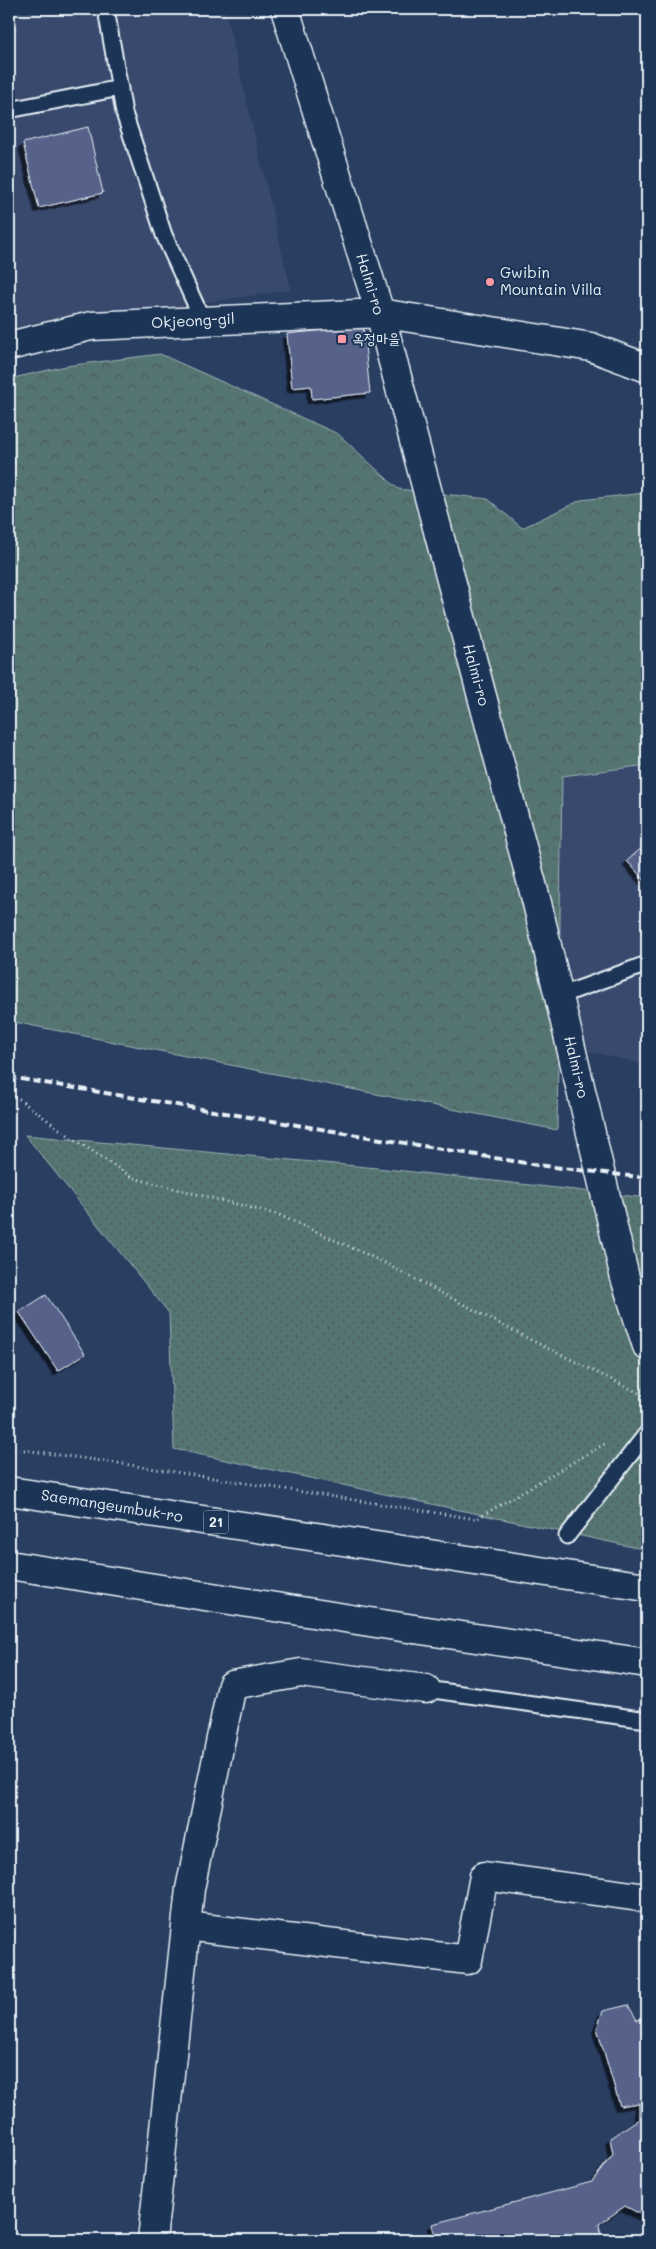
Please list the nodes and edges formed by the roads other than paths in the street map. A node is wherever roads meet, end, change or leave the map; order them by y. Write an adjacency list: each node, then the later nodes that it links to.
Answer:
1 (106, 9): 3 (lane)
2 (285, 9): 5 (main road, Halmi-ro)
3 (120, 88): 4 (lane); 6 (lane)
4 (9, 110)
5 (380, 313): 6 (main road, Okjeong-gil); 8 (main road, Okjeong-gil); 10 (main road, Halmi-ro)
6 (203, 321): 7 (main road, Okjeong-gil)
7 (9, 346)
8 (647, 368)
9 (647, 964): 10 (lane)
10 (559, 996): 11 (main road, Halmi-ro)
11 (647, 1346)
12 (647, 1433): 14 (lane)
13 (9, 1491): 16 (main road, Saemangeumbuk-ro / 21, bridge)
14 (567, 1536)
15 (9, 1565): 17 (main road, bridge)
16 (647, 1587)
17 (647, 1663)
18 (426, 1690): 19 (lane); 21 (main road)
19 (647, 1720)
20 (647, 1898): 21 (main road)
21 (186, 1926): 22 (main road)
22 (152, 2240)

